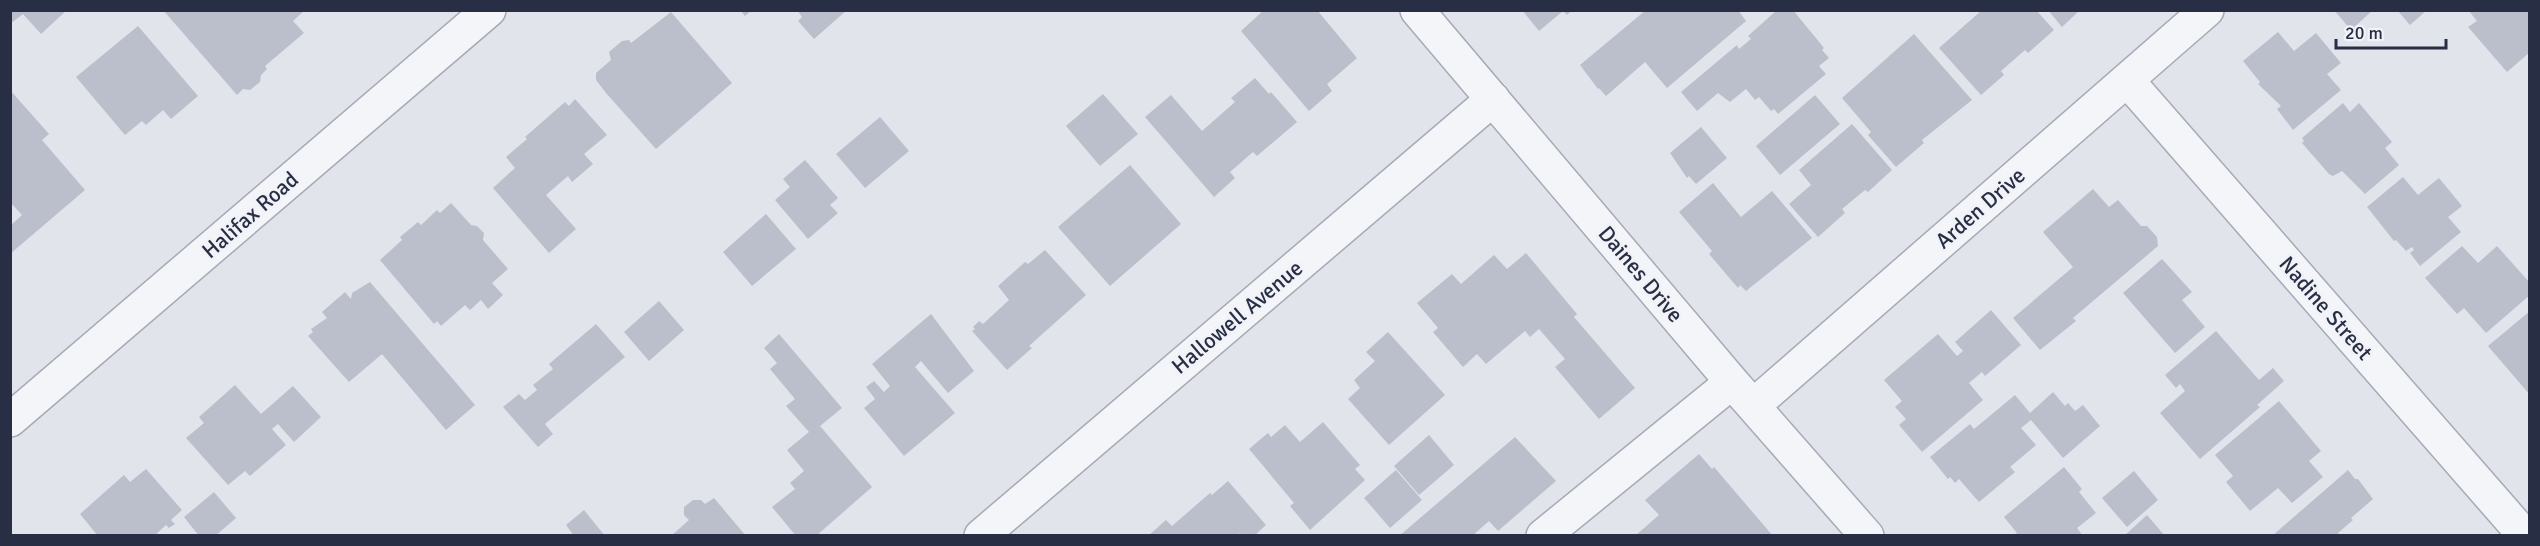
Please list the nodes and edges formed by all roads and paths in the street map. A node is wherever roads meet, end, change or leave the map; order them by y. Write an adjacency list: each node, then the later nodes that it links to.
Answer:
1 (489, 10): 7 (street, Halifax Road)
2 (1417, 10): 5 (street, Daines Drive)
3 (2207, 10): 4 (street, Arden Drive)
4 (2127, 80): 6 (street, Arden Drive); 11 (street, Nadine Street)
5 (1493, 99): 6 (street, Daines Drive); 8 (street, Hallowell Avenue)
6 (1743, 393): 9 (street, Arden Drive); 10 (street, Daines Drive)
7 (10, 420)
8 (981, 536)
9 (1543, 536)
10 (1867, 536)
11 (2525, 536)

